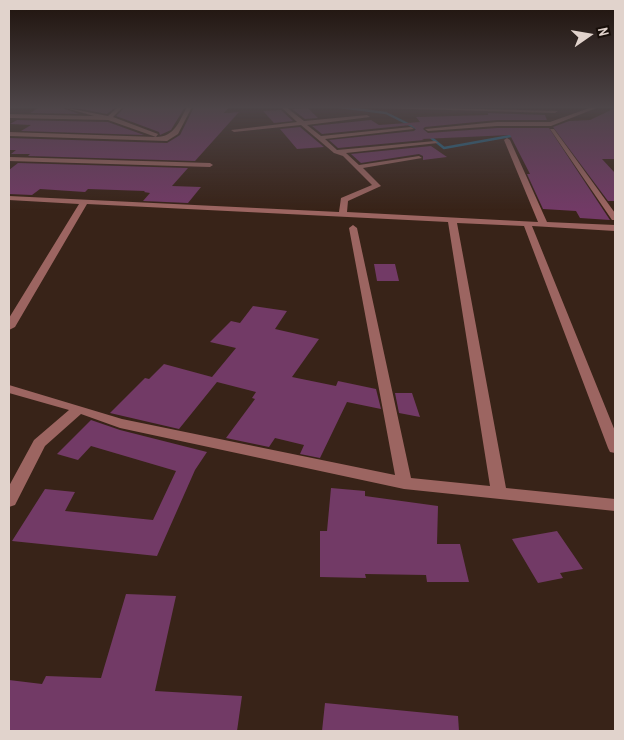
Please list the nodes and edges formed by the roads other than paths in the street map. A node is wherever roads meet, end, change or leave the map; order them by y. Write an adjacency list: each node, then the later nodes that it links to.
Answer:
1 (325, 142): 5 (street)
2 (508, 142): 16 (street)
3 (560, 142): 13 (street)
4 (435, 143): 5 (street)
5 (336, 152): 9 (street)
6 (418, 158): 9 (street)
7 (9, 159): 8 (street)
8 (210, 165)
9 (357, 167): 12 (street)
10 (9, 198): 11 (street)
11 (84, 202): 12 (street); 20 (street)
12 (343, 215): 14 (street)
13 (615, 218)
14 (452, 220): 15 (street); 25 (street)
15 (527, 224): 16 (street); 23 (street)
16 (544, 225): 18 (street)
17 (353, 228): 24 (street)
18 (612, 228): 19 (street)
19 (615, 240)
20 (9, 327)
21 (9, 389): 22 (street)
22 (79, 409): 24 (street); 26 (street)
23 (615, 448)
24 (404, 483): 25 (street)
25 (499, 494): 27 (street)
26 (9, 501)
27 (615, 505)

